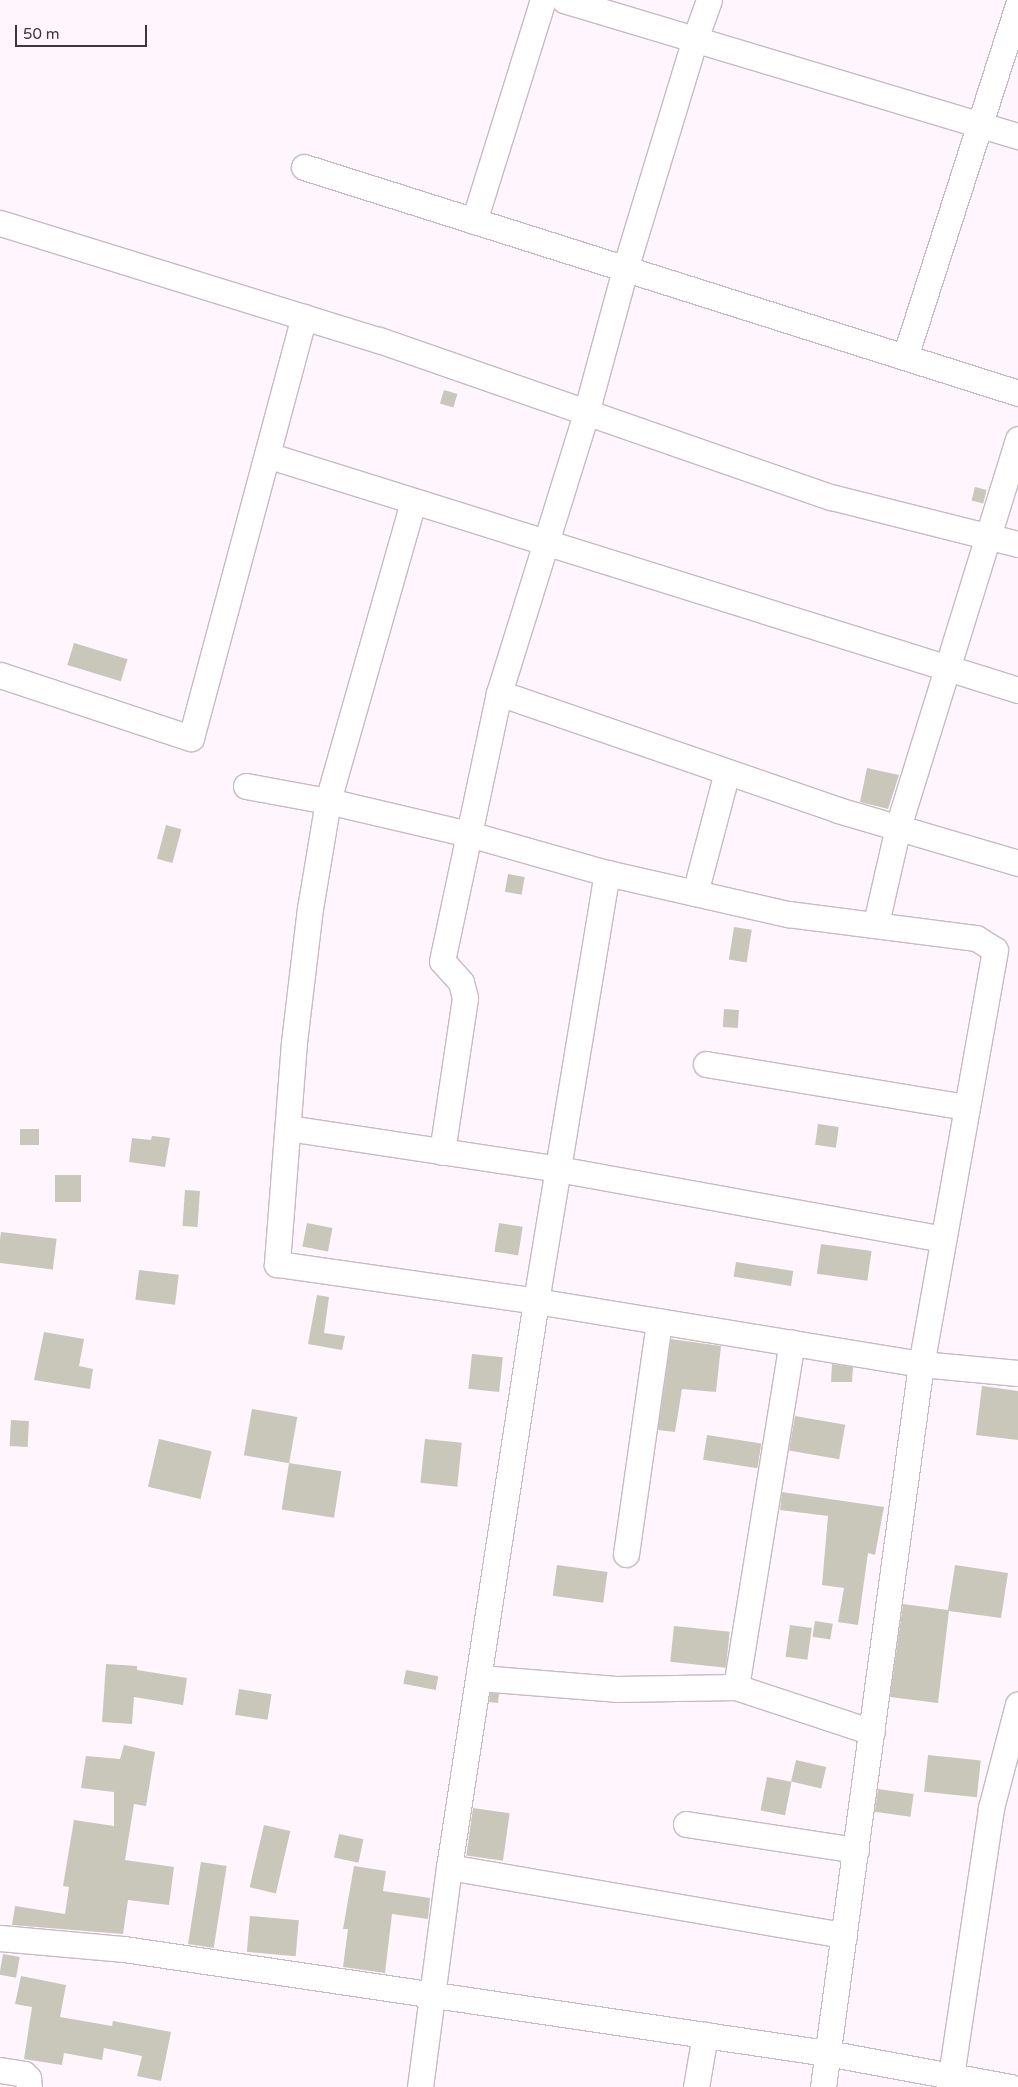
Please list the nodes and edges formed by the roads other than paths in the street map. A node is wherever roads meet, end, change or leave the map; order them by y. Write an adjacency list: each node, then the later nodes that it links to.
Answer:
1 (543, 0): 9 (street)
2 (564, 0): 5 (street)
3 (709, 0): 5 (street)
4 (1018, 5): 6 (street)
5 (695, 39): 6 (street); 11 (street)
6 (979, 124): 7 (street); 13 (street)
7 (1018, 136)
8 (304, 167): 9 (street)
9 (474, 221): 11 (street)
10 (0, 223): 12 (street)
11 (625, 269): 13 (street); 15 (street)
12 (304, 317): 15 (street); 17 (street)
13 (905, 357): 14 (street)
14 (1018, 393)
15 (586, 413): 19 (street); 20 (street)
16 (1018, 439): 19 (street)
17 (267, 455): 18 (street); 23 (street)
18 (413, 502): 20 (street); 28 (street)
19 (989, 536): 21 (street); 22 (street)
20 (545, 544): 22 (street); 25 (street)
21 (1018, 544)
22 (948, 670): 24 (street); 29 (street)
23 (0, 675)
24 (1018, 690)
25 (499, 693): 26 (street); 30 (street)
26 (727, 772): 29 (street); 33 (street)
27 (246, 786): 28 (street)
28 (328, 800): 30 (street); 37 (street)
29 (898, 828): 31 (street); 34 (street)
30 (469, 834): 32 (street); 38 (street)
31 (1018, 862)
32 (607, 872): 33 (street); 39 (street)
33 (695, 893): 34 (street)
34 (876, 922): 36 (street)
35 (706, 1064): 36 (street)
36 (965, 1108): 40 (street)
37 (288, 1128): 38 (street); 41 (street)
38 (442, 1152): 39 (street)
39 (558, 1170): 40 (street); 41 (street)
40 (942, 1239): 44 (street)
41 (536, 1301): 42 (street); 47 (street)
42 (659, 1321): 43 (street); 46 (street)
43 (792, 1343): 44 (street); 48 (street)
44 (921, 1364): 45 (street); 50 (street)
45 (1018, 1374)
46 (626, 1554)
47 (480, 1678): 48 (street); 53 (street)
48 (736, 1687): 50 (street)
49 (1018, 1704): 60 (street)
50 (872, 1732): 52 (street)
51 (686, 1824): 52 (street)
52 (856, 1850): 54 (street)
53 (449, 1867): 54 (street); 56 (street)
54 (844, 1935): 58 (street)
55 (0, 1938): 56 (street)
56 (432, 1994): 57 (street); 62 (street)
57 (705, 2035): 58 (street); 63 (street)
58 (827, 2053): 60 (street); 64 (street)
59 (0, 2070): 61 (street)
60 (951, 2076): 65 (street)
61 (29, 2087)
62 (420, 2087)
63 (696, 2087)
64 (822, 2087)
65 (1010, 2087)

